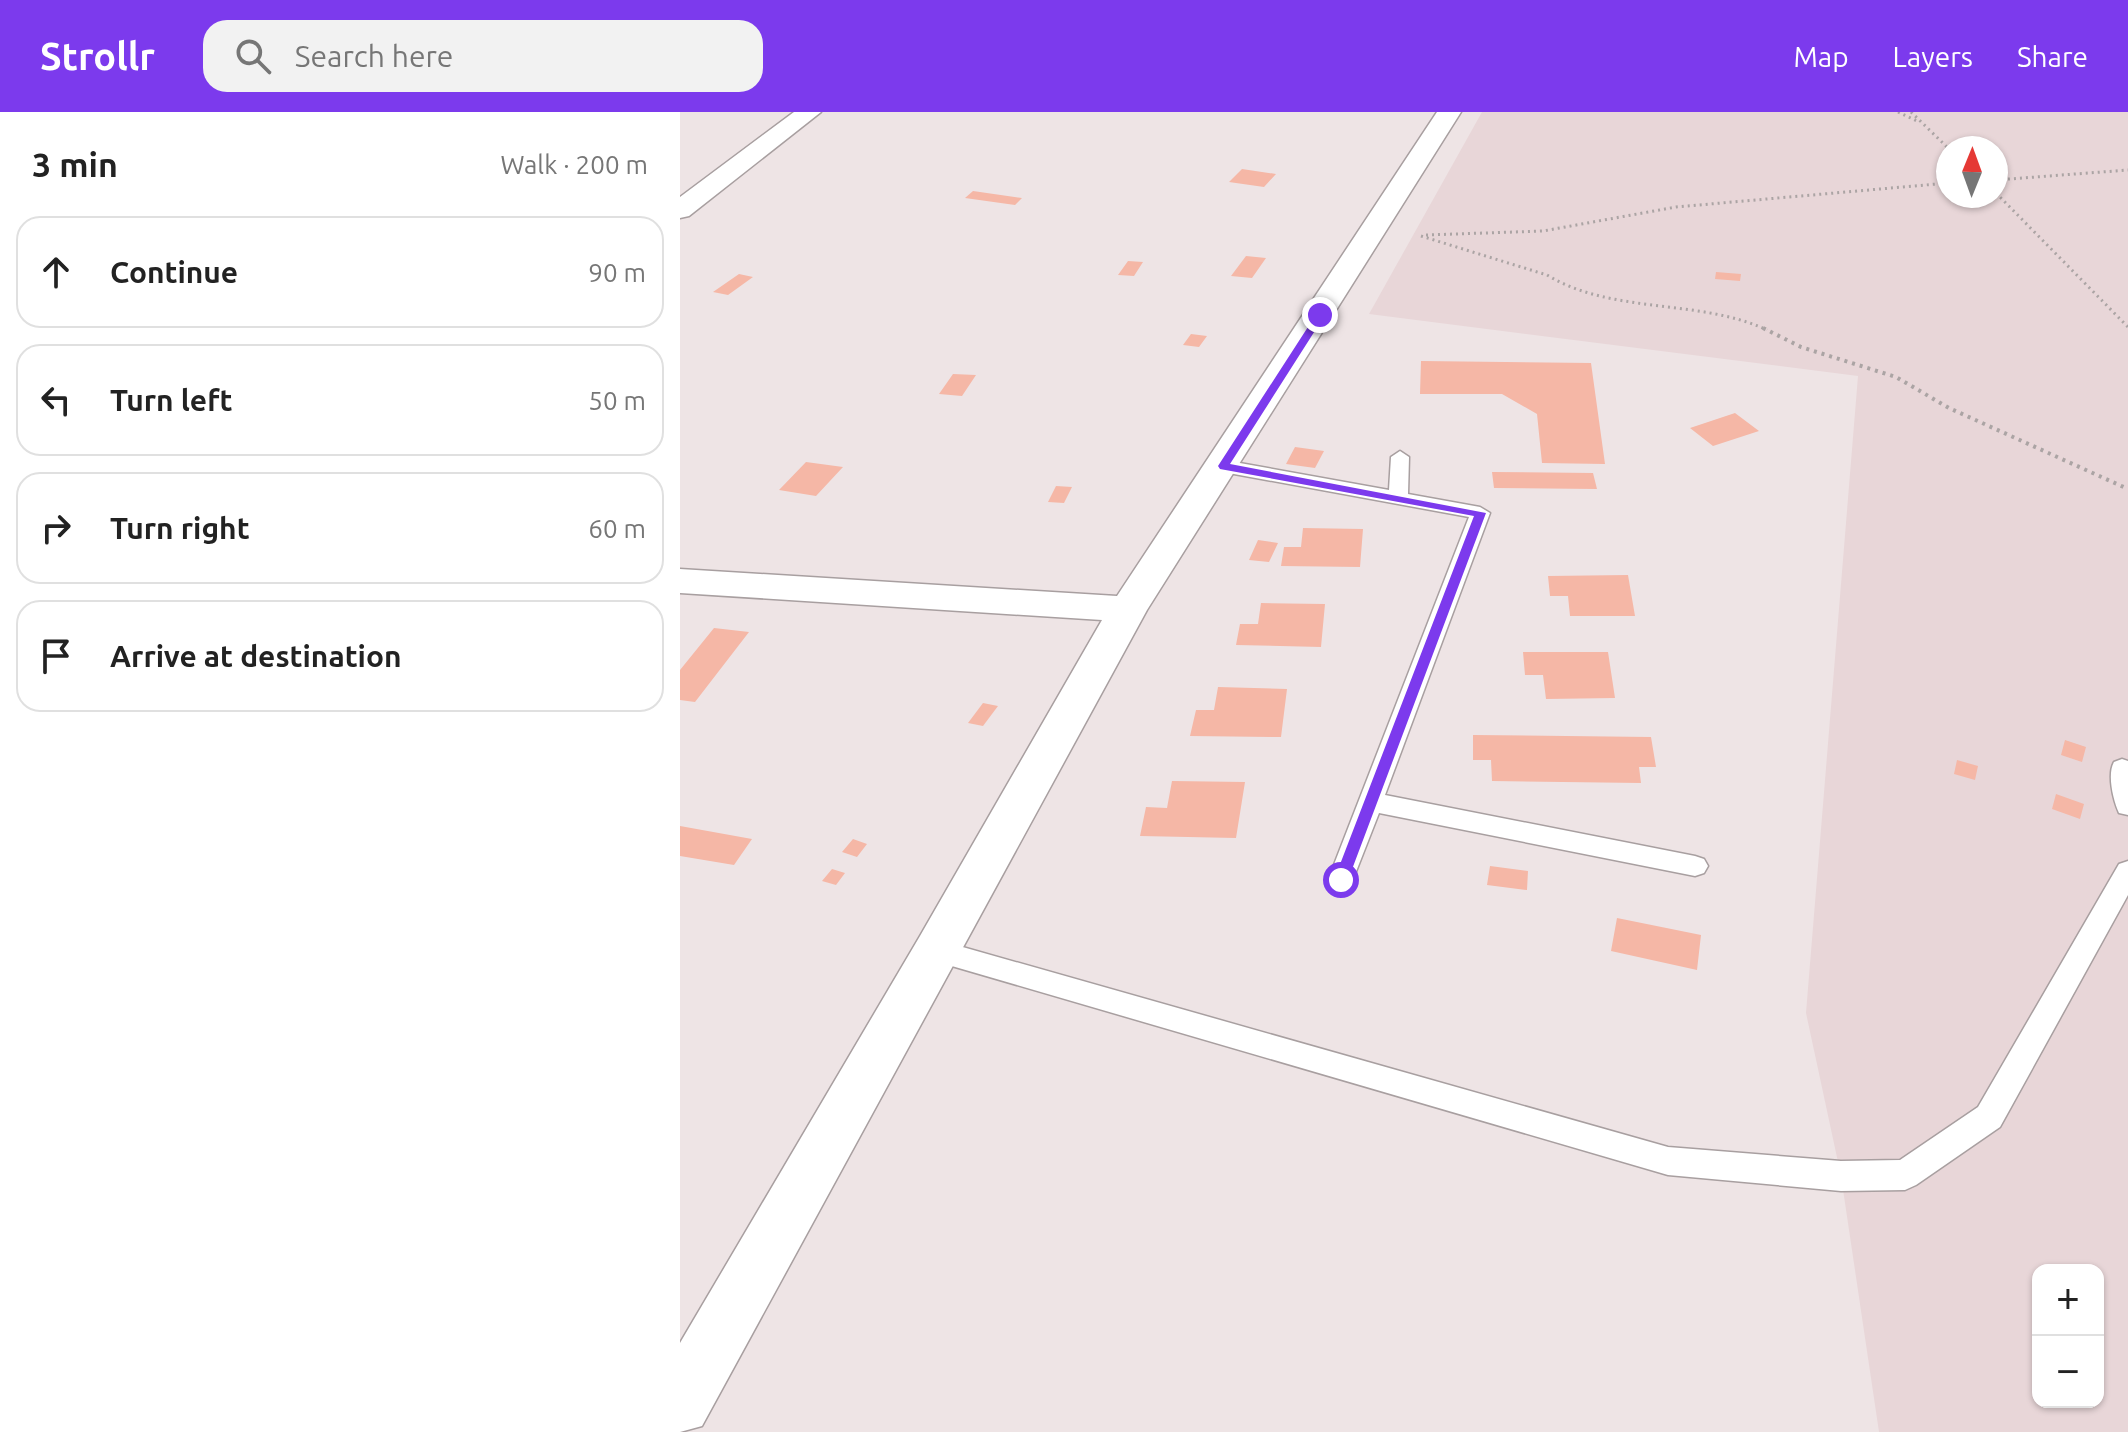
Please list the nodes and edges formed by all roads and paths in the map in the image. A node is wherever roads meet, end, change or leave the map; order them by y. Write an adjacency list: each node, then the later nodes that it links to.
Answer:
1 (809, 112): 11 (street)
2 (1449, 112): 14 (street)
3 (1898, 112): 5 (path)
4 (1911, 112): 5 (path)
5 (1922, 123): 6 (path)
6 (1936, 136)
7 (2128, 170): 8 (path)
8 (2008, 179)
9 (1936, 184): 15 (path)
10 (2008, 205): 12 (path)
11 (680, 210)
12 (2128, 327)
13 (1400, 457): 16 (lane)
14 (1223, 466): 16 (lane); 18 (street)
15 (2128, 489)
16 (1398, 500): 20 (lane)
17 (680, 581): 18 (street)
18 (1128, 609): 25 (street)
19 (2122, 768): 21 (lane)
20 (1371, 802): 22 (lane); 24 (lane)
21 (2128, 806)
22 (1695, 866)
23 (2128, 871): 25 (lane)
24 (1341, 880)
25 (938, 951): 26 (street)
26 (680, 1404)

